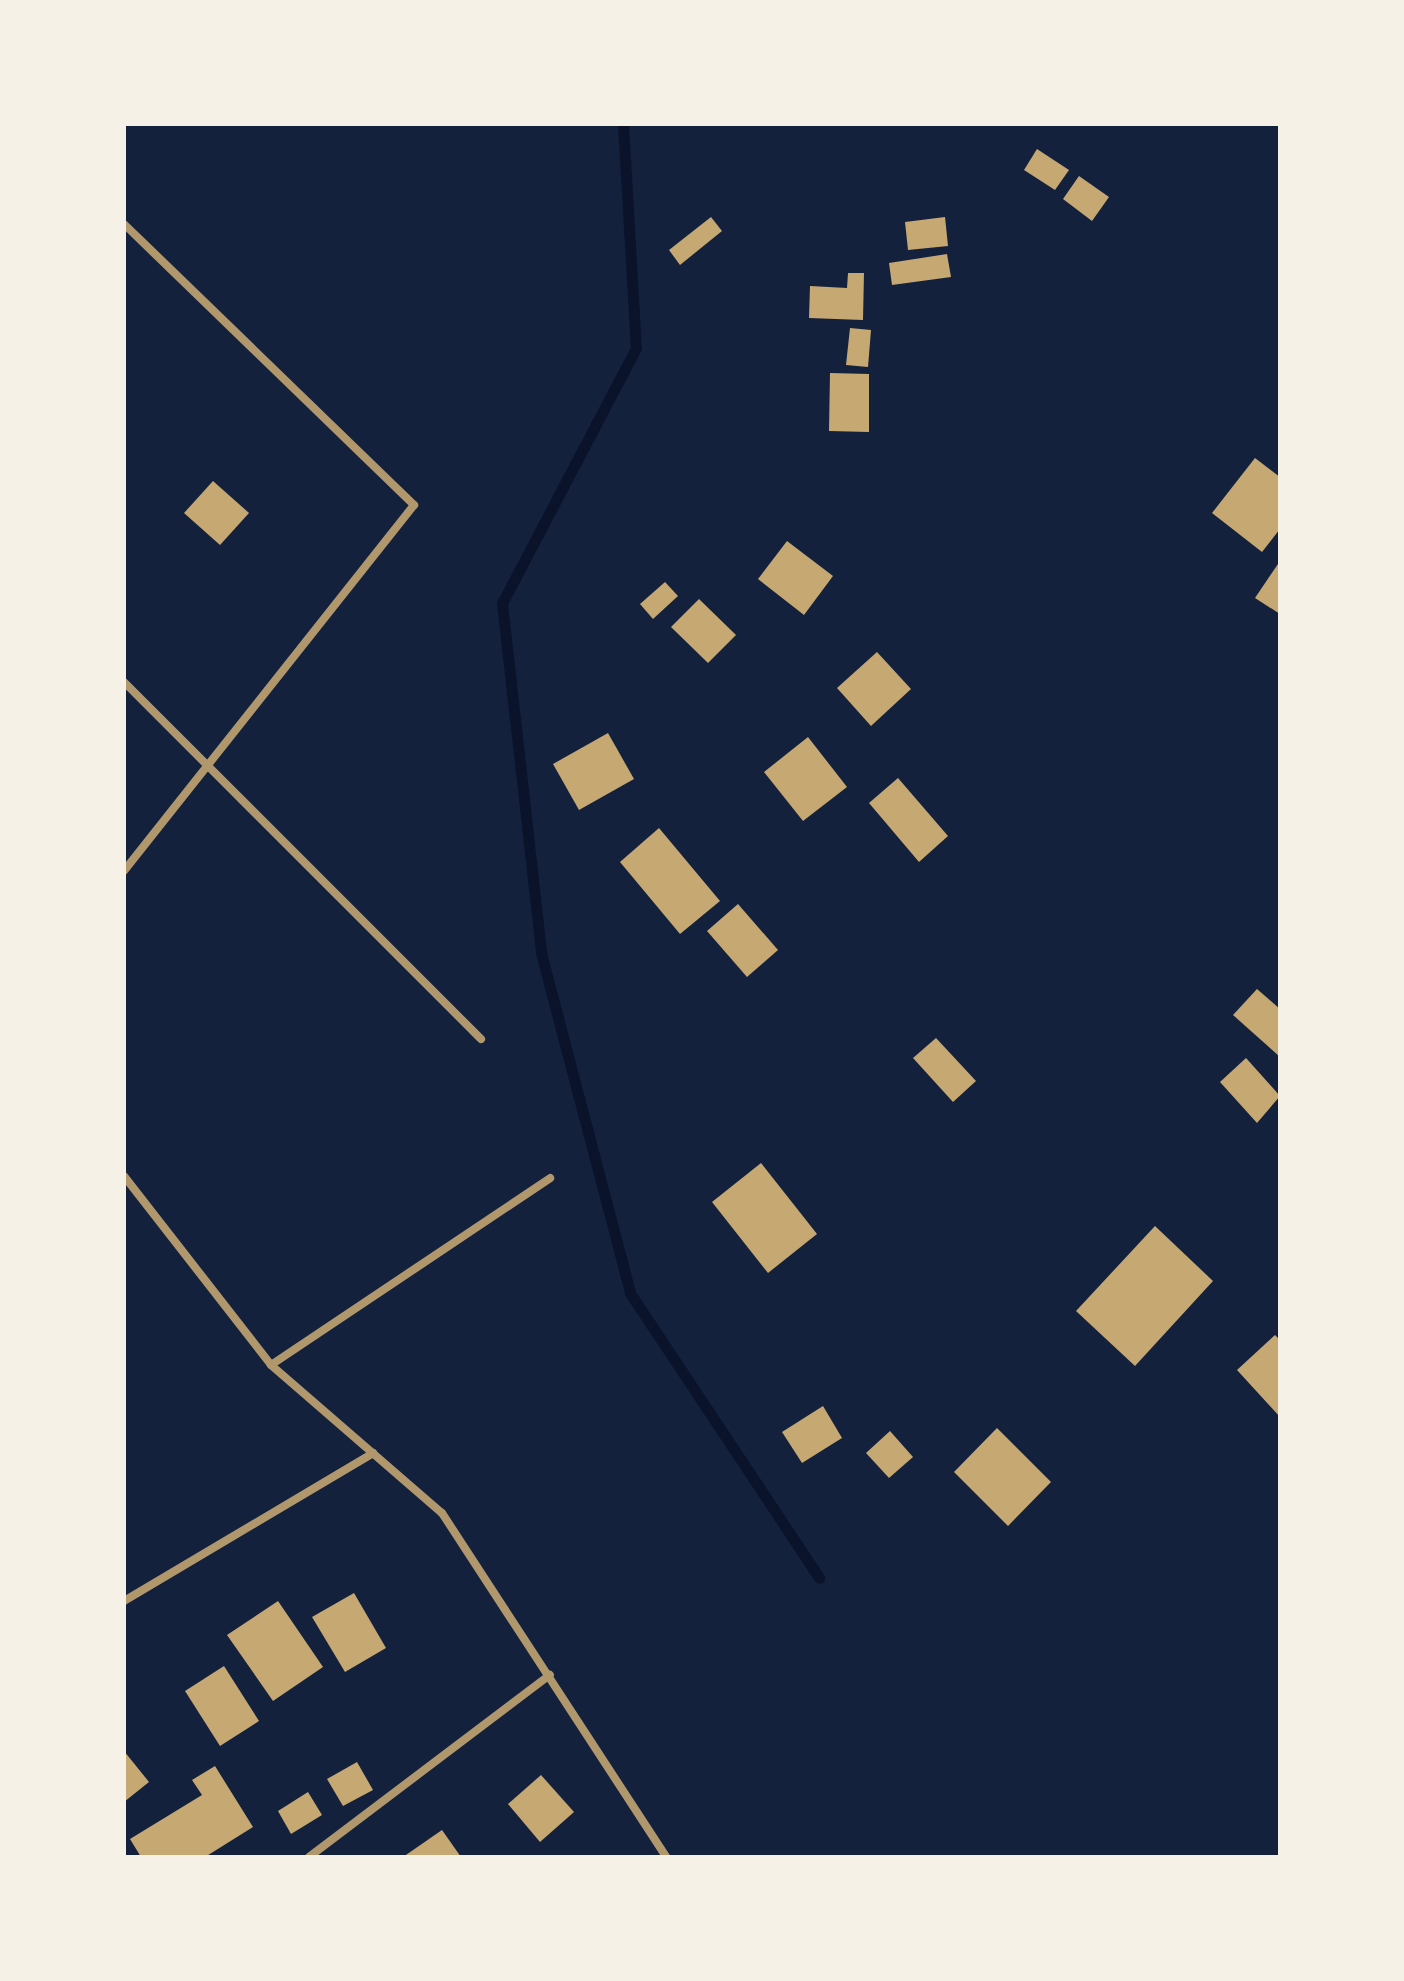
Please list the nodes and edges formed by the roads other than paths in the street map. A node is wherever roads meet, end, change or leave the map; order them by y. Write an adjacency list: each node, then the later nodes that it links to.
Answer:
1 (124, 224): 3 (street)
2 (124, 682): 3 (street)
3 (208, 766): 4 (street); 5 (street)
4 (124, 871)
5 (481, 1039)
6 (124, 1176): 8 (street)
7 (550, 1178): 8 (street)
8 (271, 1365): 9 (street)
9 (373, 1453): 10 (street); 11 (street)
10 (124, 1601)
11 (550, 1675): 12 (street); 13 (street)
12 (659, 1855)
13 (309, 1857)

